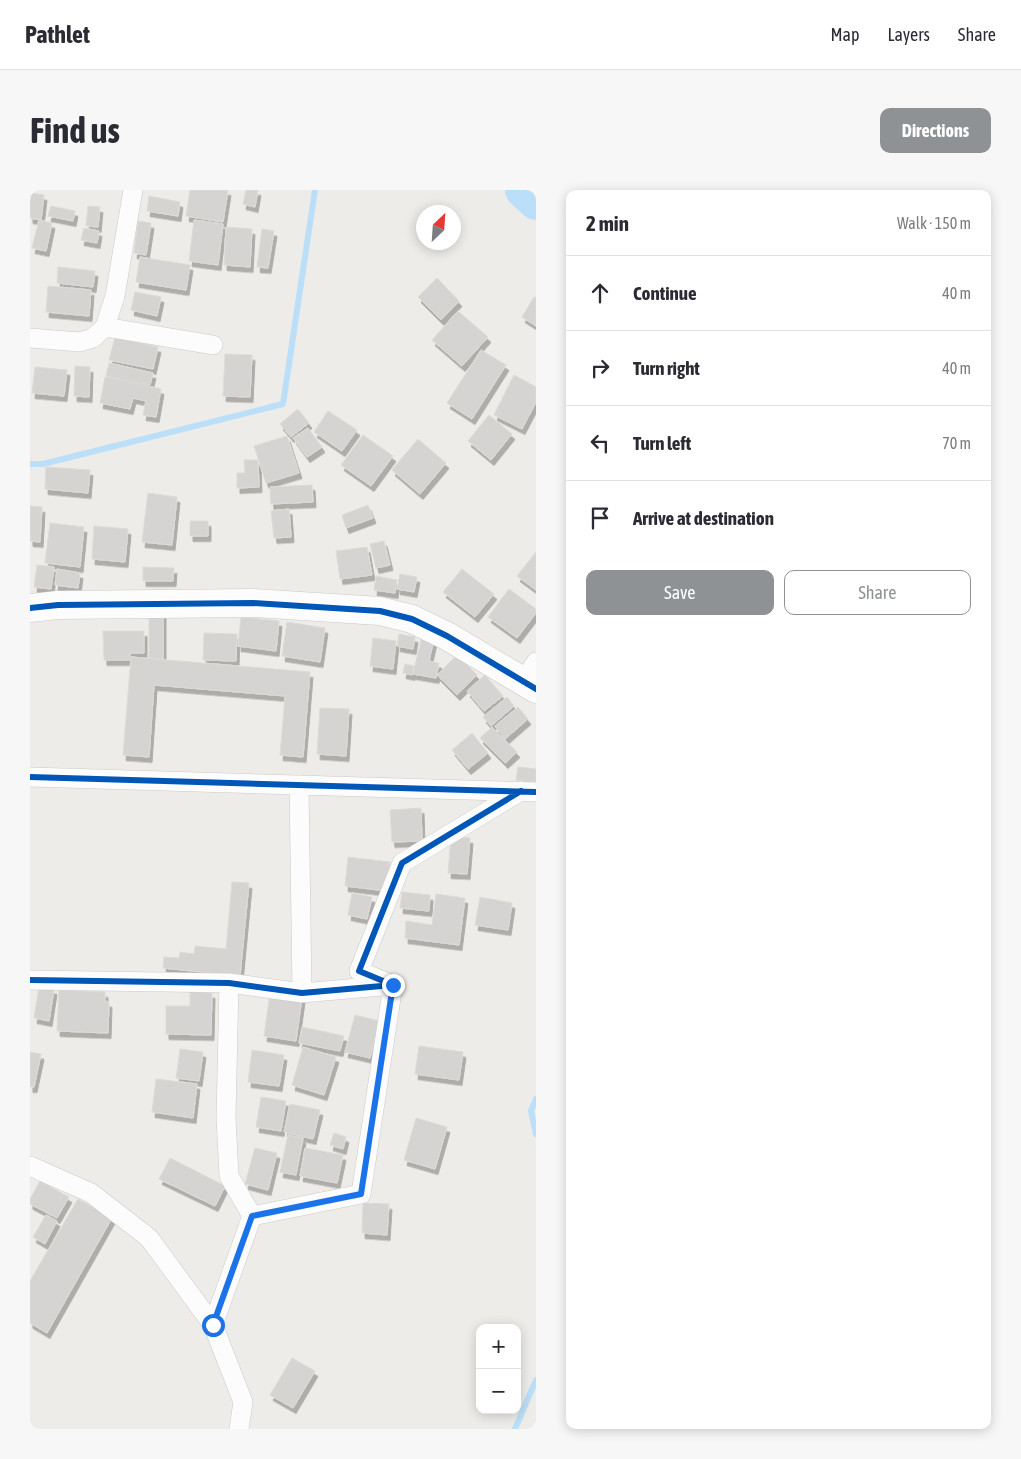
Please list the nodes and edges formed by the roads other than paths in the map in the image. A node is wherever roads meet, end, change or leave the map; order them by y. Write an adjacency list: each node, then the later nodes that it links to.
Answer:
1 (133, 190): 2 (street)
2 (105, 327): 3 (street); 4 (street)
3 (30, 338)
4 (213, 345)
5 (30, 608): 6 (street)
6 (532, 677)
7 (30, 777): 8 (street)
8 (299, 785): 9 (street); 13 (street)
9 (529, 791): 12 (street)
10 (30, 980): 11 (street)
11 (229, 983): 13 (street); 15 (street)
12 (393, 985): 13 (street); 15 (street)
13 (302, 993)
14 (30, 1166): 16 (street)
15 (252, 1216): 16 (street)
16 (213, 1325): 17 (street)
17 (239, 1429)

